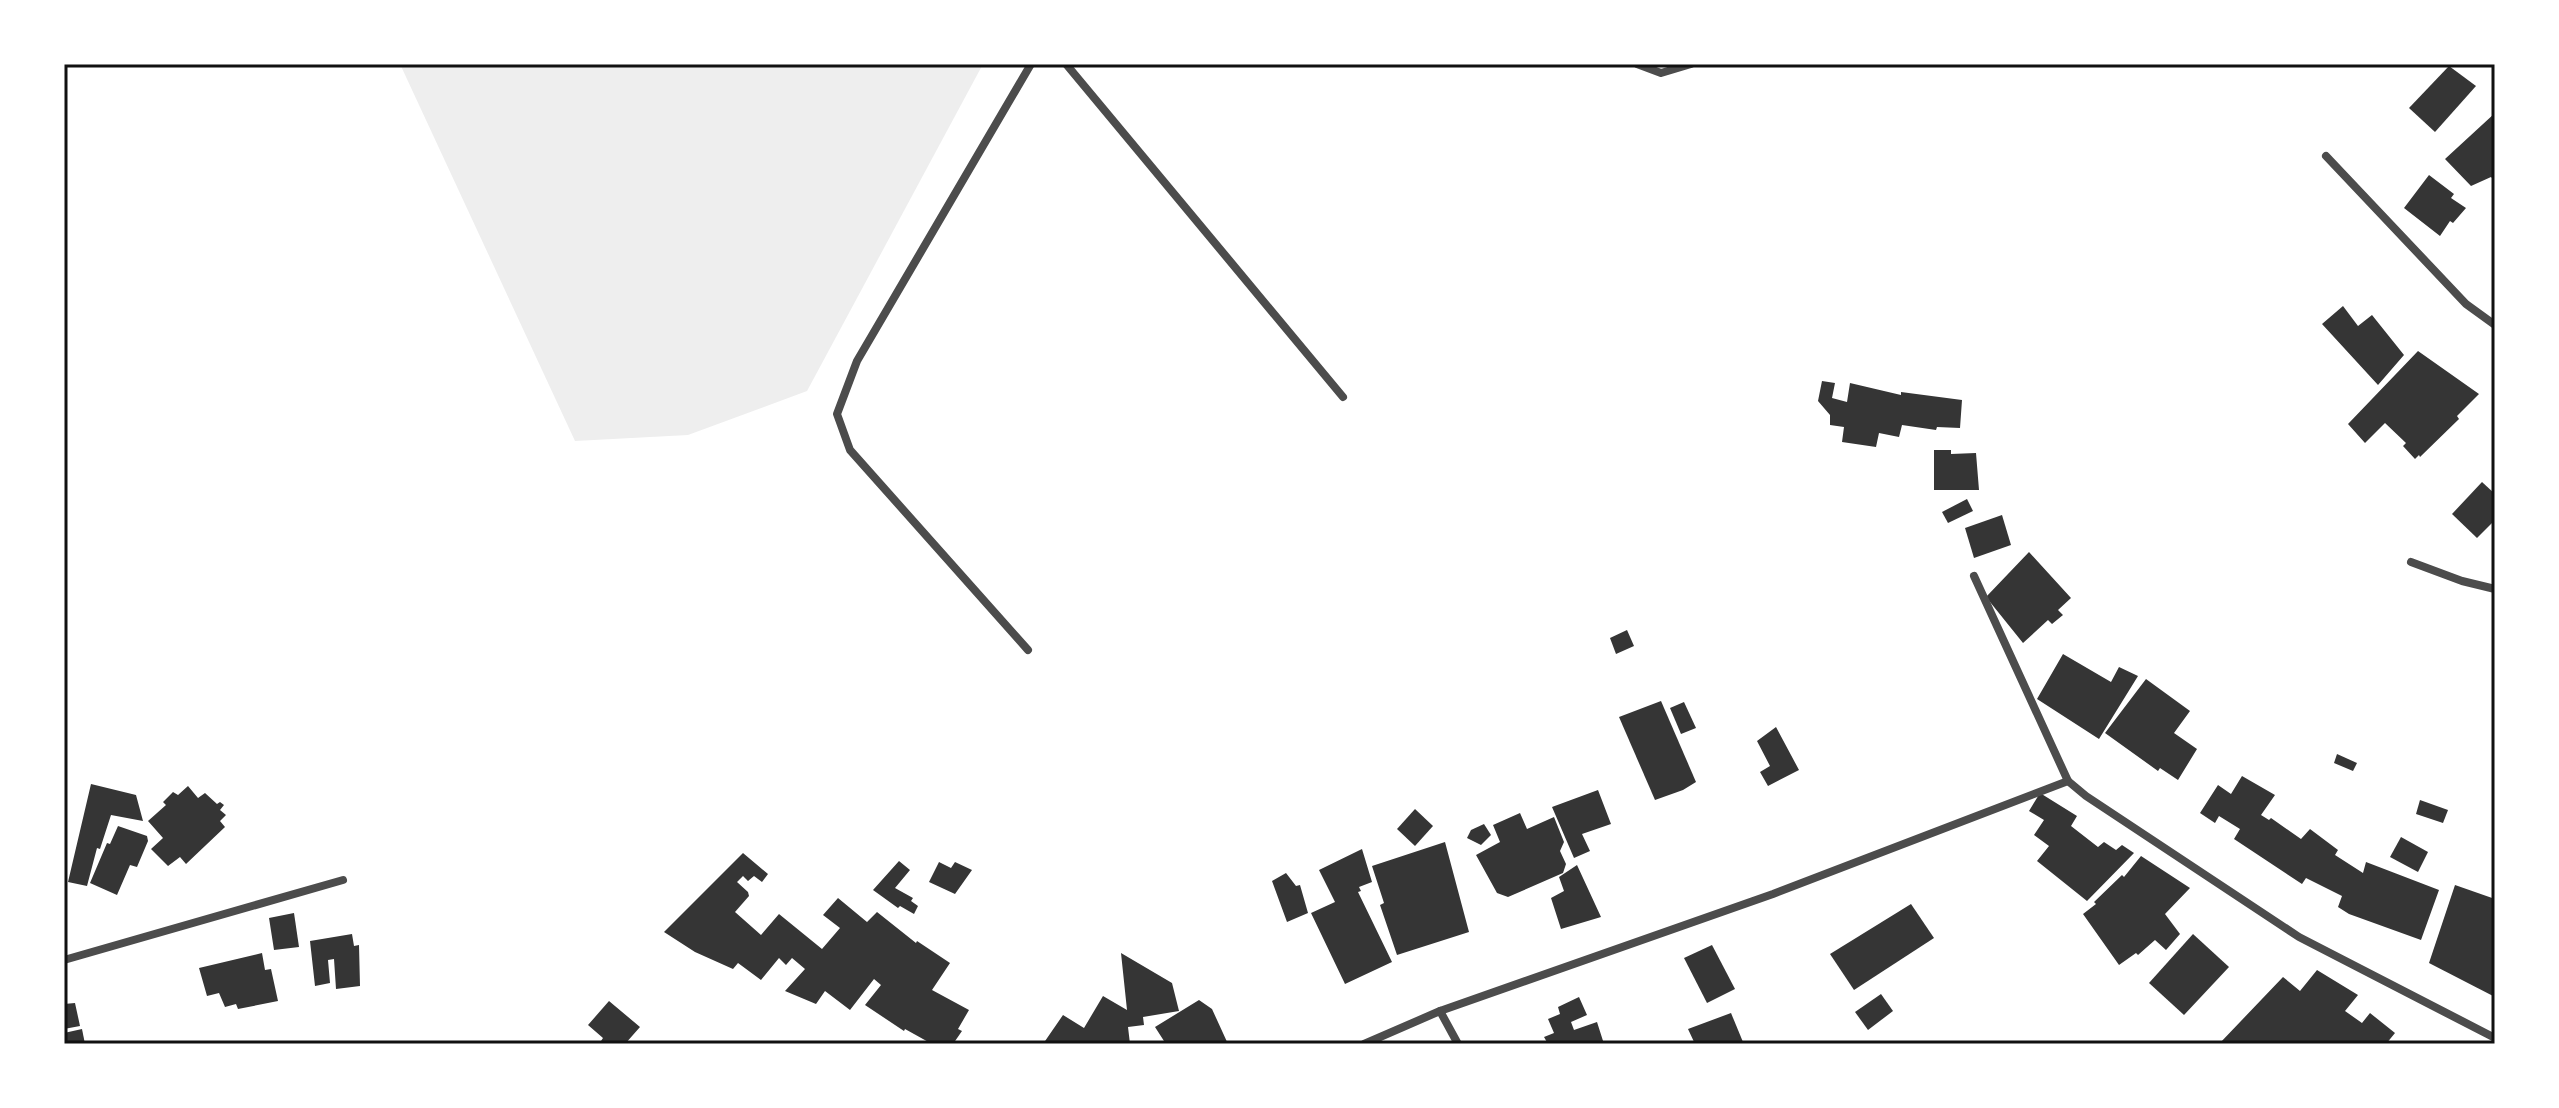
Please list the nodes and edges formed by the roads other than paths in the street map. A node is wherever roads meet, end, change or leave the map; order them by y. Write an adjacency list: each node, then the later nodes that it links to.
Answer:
1 (1031, 64): 11 (street)
2 (1066, 64): 7 (street)
3 (1637, 64): 4 (street)
4 (1691, 64)
5 (2326, 156): 6 (street)
6 (2495, 325)
7 (1343, 397)
8 (2411, 562): 10 (street)
9 (1974, 576): 12 (street)
10 (2495, 589)
11 (1028, 650)
12 (2068, 781): 15 (street); 16 (street)
13 (343, 880): 14 (street)
14 (64, 960)
15 (1440, 1011): 17 (street); 18 (street)
16 (2495, 1038)
17 (1364, 1044)
18 (1458, 1044)

